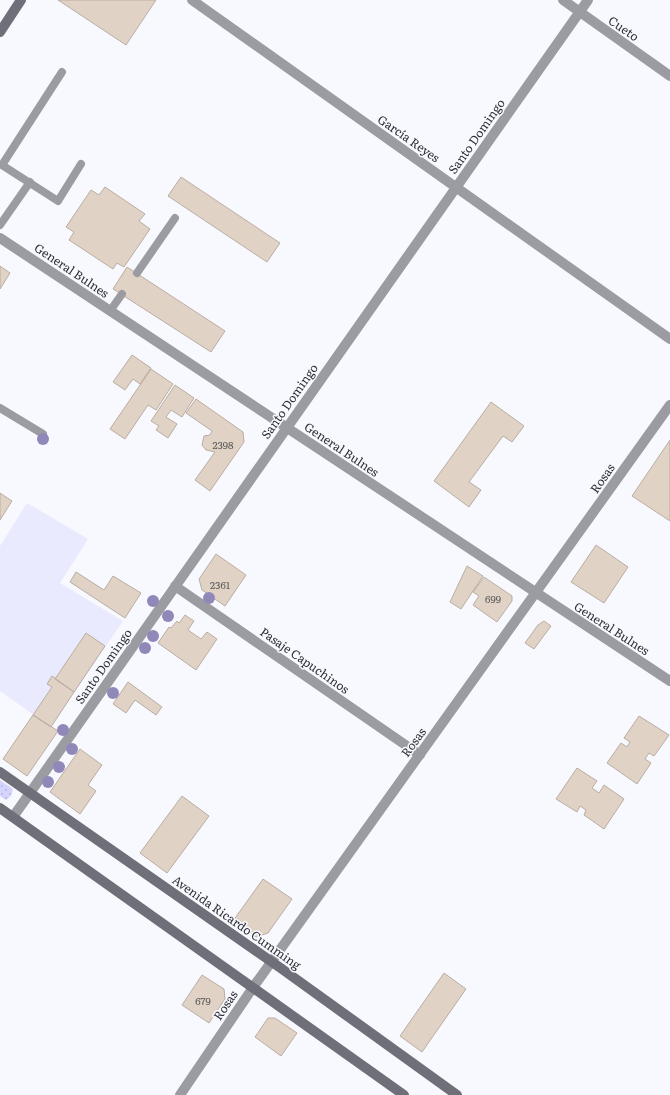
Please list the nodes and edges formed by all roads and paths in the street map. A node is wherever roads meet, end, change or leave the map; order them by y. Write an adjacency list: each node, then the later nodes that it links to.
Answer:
1 (20, 0): 6 (main road)
2 (192, 0): 11 (street, García Reyes)
3 (563, 0): 5 (street, Cueto)
4 (588, 0): 5 (street, Santo Domingo)
5 (580, 12): 8 (street, Cueto); 11 (street, Santo Domingo)
6 (0, 32)
7 (62, 72): 10 (lane)
8 (670, 76)
9 (81, 164): 10 (lane)
10 (30, 182): 13 (lane)
11 (456, 187): 18 (street, García Reyes); 21 (street, Santo Domingo)
12 (175, 218): 15 (lane)
13 (0, 225)
14 (0, 238): 17 (street, General Bulnes)
15 (137, 273)
16 (122, 294): 17 (lane)
17 (110, 311): 21 (street, General Bulnes)
18 (670, 339)
19 (670, 405): 24 (street, Rosas)
20 (0, 408): 22 (lane)
21 (286, 428): 23 (street, Santo Domingo); 24 (street, General Bulnes)
22 (43, 434)
23 (175, 586): 26 (street, Pasaje Capuchinos); 28 (street, Santo Domingo)
24 (536, 594): 25 (street, General Bulnes); 26 (street, Rosas)
25 (670, 681)
26 (420, 755): 31 (street, Rosas)
27 (0, 772): 28 (main road, Avenida Ricardo Cumming)
28 (30, 793): 30 (street, Santo Domingo); 31 (main road, Avenida Ricardo Cumming)
29 (0, 808): 30 (main road)
30 (13, 817): 32 (main road)
31 (272, 962): 32 (street, Rosas); 35 (main road, Avenida Ricardo Cumming)
32 (254, 986): 33 (street, Rosas); 34 (main road)
33 (180, 1095)
34 (404, 1095)
35 (457, 1095)

